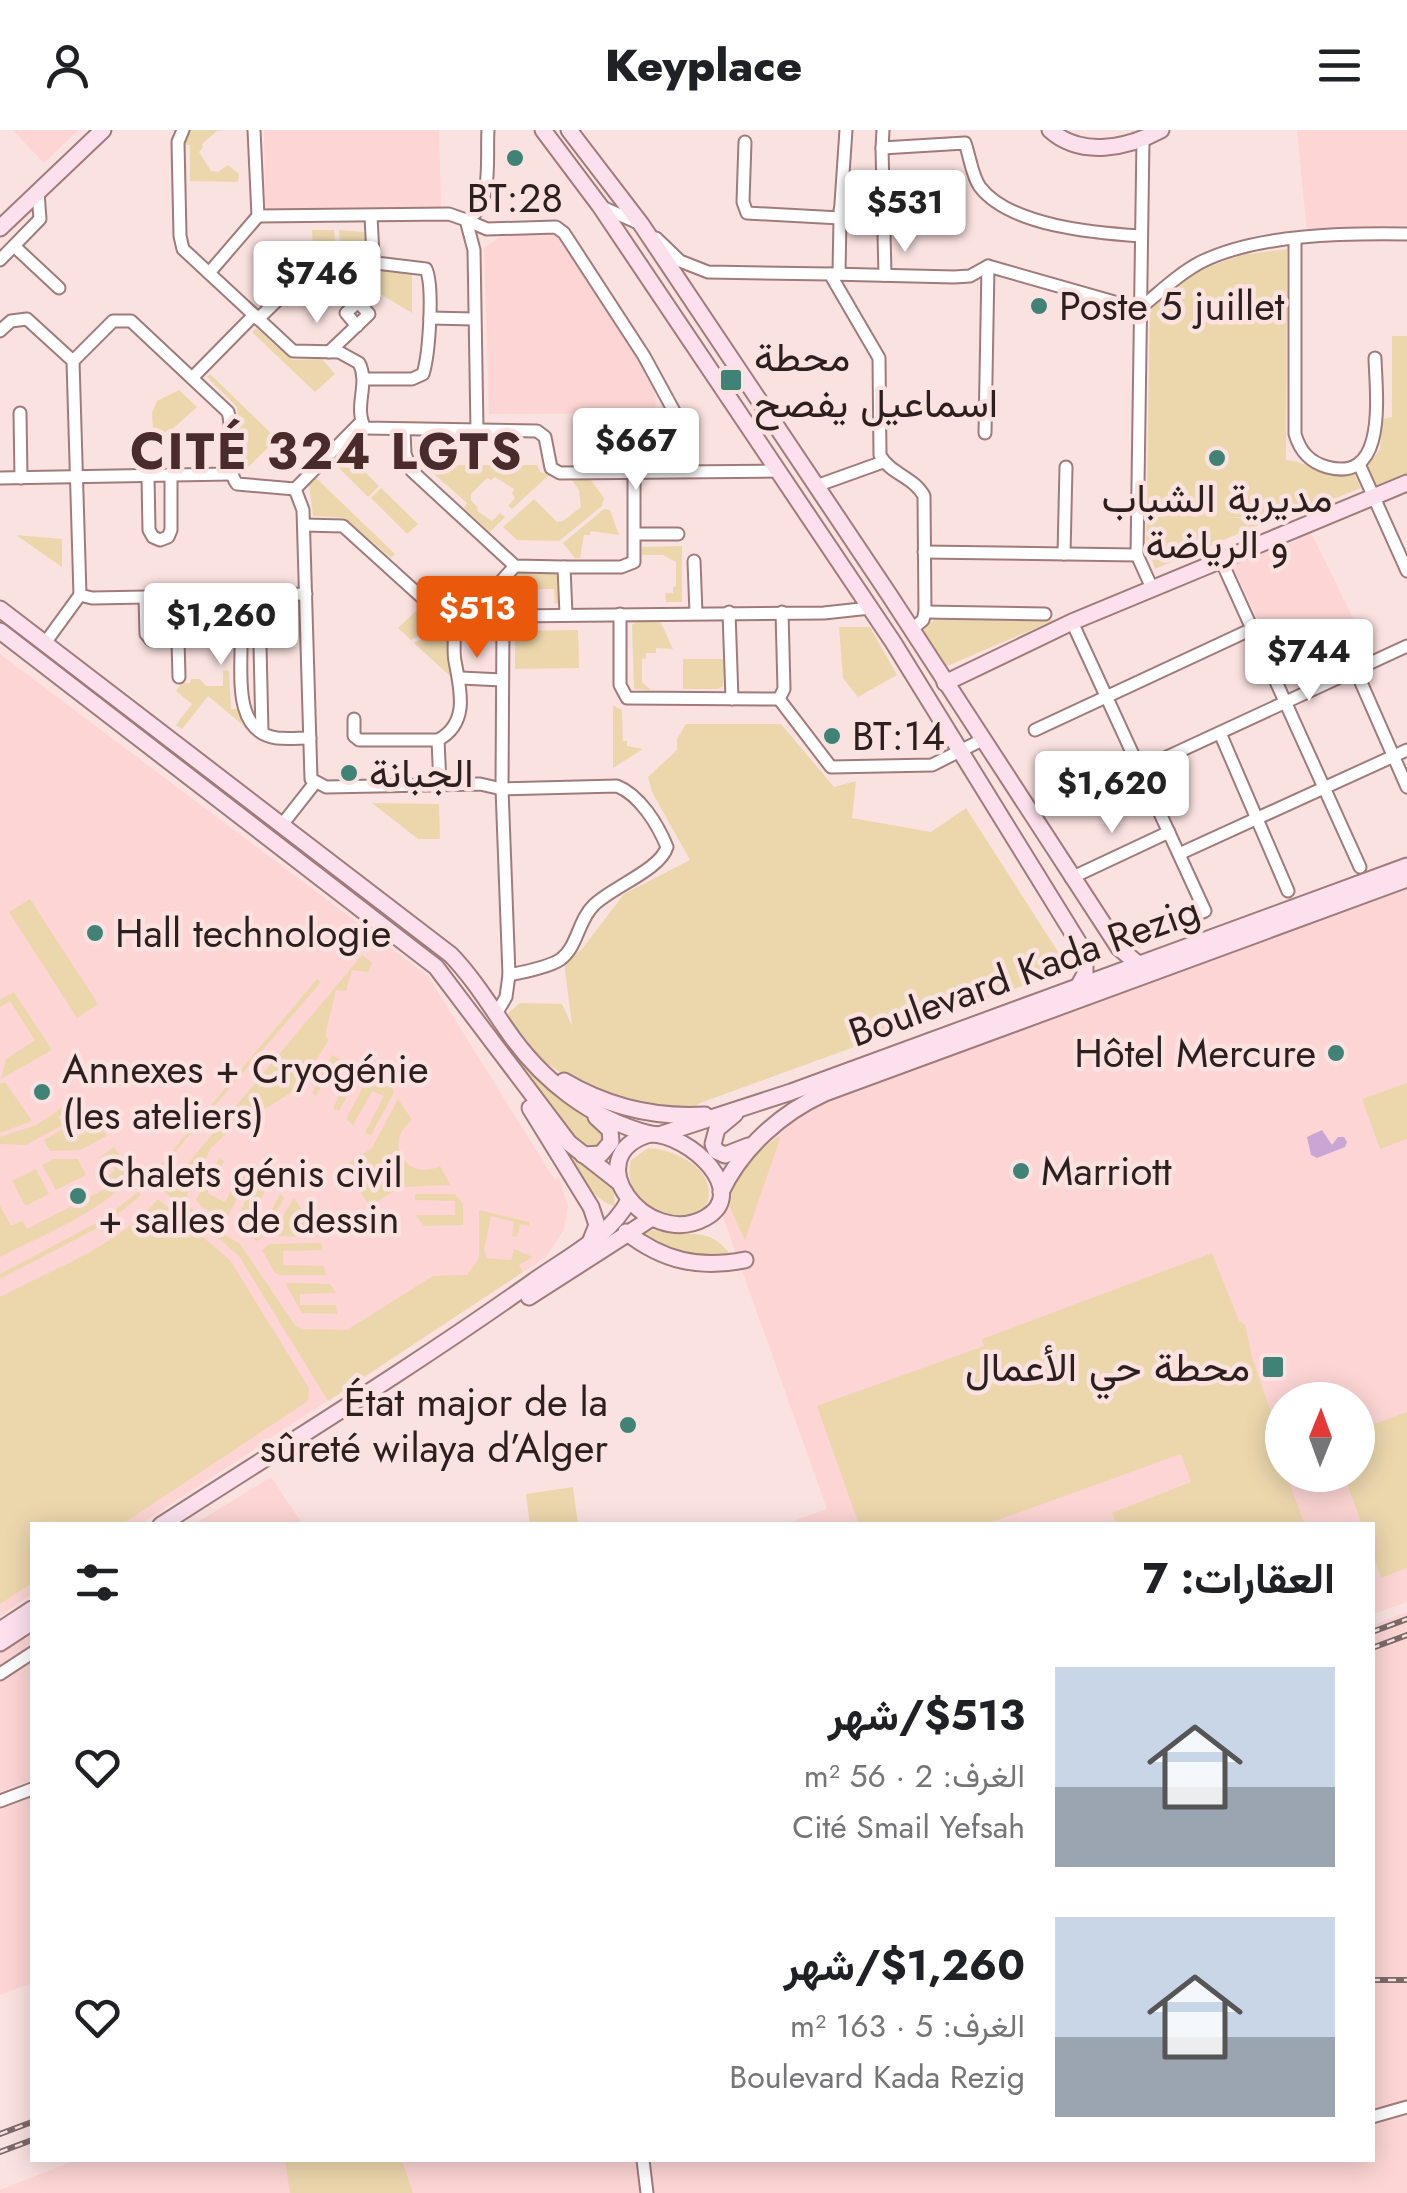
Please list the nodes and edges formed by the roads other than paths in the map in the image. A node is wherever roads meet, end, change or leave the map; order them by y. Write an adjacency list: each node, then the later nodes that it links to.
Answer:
1 (103, 130): 15 (main road)
2 (184, 130): 30 (street)
3 (254, 130): 19 (street)
4 (488, 130): 21 (street)
5 (544, 130): 16 (main road)
6 (568, 130): 22 (main road)
7 (846, 130): 18 (street)
8 (883, 130): 14 (street)
9 (1050, 130): 13 (main road)
10 (1161, 130): 13 (main road)
11 (963, 137): 14 (street); 25 (street)
12 (745, 142): 18 (street)
13 (1138, 146): 25 (street)
14 (882, 148): 17 (street)
15 (38, 193): 23 (main road); 27 (street)
16 (600, 206): 22 (street); 55 (main road)
17 (884, 212): 18 (street); 32 (street)
18 (840, 214): 31 (street)
19 (258, 216): 20 (street); 30 (street)
20 (371, 216): 21 (street); 38 (street)
21 (466, 220): 39 (street); 46 (street)
22 (641, 224): 31 (street); 64 (main road)
23 (0, 228)
24 (1407, 234): 26 (street)
25 (1141, 236): 35 (street)
26 (1296, 240): 35 (street); 53 (street)
27 (14, 246): 28 (street); 34 (street)
28 (0, 260)
29 (988, 266): 32 (street); 35 (street); 51 (street)
30 (208, 273): 37 (street)
31 (834, 274): 32 (street); 52 (street)
32 (885, 275)
33 (294, 284): 37 (street)
34 (60, 288)
35 (1139, 309): 72 (street)
36 (369, 314): 41 (street)
37 (256, 317): 41 (street); 44 (street)
38 (430, 318): 39 (street); 45 (street)
39 (474, 319): 49 (street)
40 (0, 331): 43 (street)
41 (329, 352): 45 (street)
42 (1375, 358): 53 (street)
43 (72, 361): 44 (street); 60 (street)
44 (192, 378): 57 (street)
45 (364, 379): 48 (street)
46 (675, 412)
47 (20, 413): 62 (street)
48 (361, 422): 50 (street); 65 (street)
49 (477, 429): 50 (street); 56 (street)
50 (404, 431): 75 (street)
51 (986, 433)
52 (883, 462): 64 (street); 70 (street)
53 (1359, 464): 66 (street)
54 (1066, 467): 71 (street)
55 (778, 471): 56 (street); 82 (main road)
56 (634, 472): 68 (street)
57 (231, 474): 58 (street); 65 (street)
58 (171, 475): 59 (street); 59 (street)
59 (148, 476): 60 (street)
60 (75, 477): 62 (street); 79 (street)
61 (0, 478): 62 (street)
62 (22, 478)
63 (1407, 483): 66 (main road)
64 (816, 486): 93 (main road)
65 (295, 490): 67 (street)
66 (1372, 496): 73 (main road); 77 (street)
67 (304, 525): 80 (street); 95 (street)
68 (635, 534): 69 (street); 76 (street)
69 (678, 534)
70 (924, 552): 71 (street); 87 (street)
71 (1064, 554): 72 (street)
72 (1137, 556): 78 (street)
73 (1220, 558): 78 (main road); 92 (street)
74 (694, 561): 84 (street)
75 (515, 566): 76 (street); 95 (street)
76 (564, 567): 88 (street)
77 (1407, 570)
78 (1152, 588): 91 (main road)
79 (80, 594): 81 (street); 99 (street)
80 (306, 594): 81 (street); 114 (street)
81 (145, 597): 97 (street)
82 (870, 608): 86 (street); 98 (main road)
83 (0, 609): 99 (main road)
84 (696, 612): 85 (street); 89 (street)
85 (729, 612): 86 (street); 107 (street)
86 (782, 612): 108 (street)
87 (925, 612): 90 (street); 93 (street)
88 (566, 614): 89 (street); 104 (street)
89 (620, 614): 107 (street)
90 (1045, 614)
91 (1072, 622): 105 (main road); 106 (street)
92 (1252, 628): 106 (street); 109 (street)
93 (912, 630): 98 (main road); 105 (main road)
94 (0, 631): 140 (main road)
95 (455, 632): 103 (street)
96 (241, 640): 97 (street); 112 (street); 112 (street)
97 (178, 641): 102 (street)
98 (893, 642): 118 (main road)
99 (45, 643): 127 (main road)
100 (1407, 646): 101 (street)
101 (1356, 670): 109 (street); 119 (street)
102 (179, 678)
103 (460, 678): 104 (street); 115 (street)
104 (502, 680): 124 (street)
105 (945, 682): 116 (main road)
106 (1106, 696): 111 (street); 120 (street)
107 (732, 699): 108 (street)
108 (779, 699): 118 (street)
109 (1286, 703): 113 (street); 125 (street)
110 (354, 719): 115 (street)
111 (1034, 730)
112 (262, 732): 114 (street)
113 (1220, 733): 120 (street); 126 (street)
114 (310, 738): 121 (street)
115 (438, 740): 122 (street)
116 (982, 740): 118 (street); 132 (main road)
117 (1407, 750): 119 (street)
118 (962, 753): 138 (main road)
119 (1394, 756): 123 (street); 125 (street)
120 (1141, 770): 128 (street)
121 (314, 784): 122 (street); 127 (street)
122 (440, 785): 124 (street)
123 (1407, 787)
124 (502, 789): 137 (street); 137 (street)
125 (1325, 789): 126 (street); 131 (street)
126 (1257, 819): 129 (street); 134 (street)
127 (281, 826): 139 (main road)
128 (1169, 832): 129 (street); 132 (street)
129 (1179, 854): 135 (street)
130 (1407, 866): 136 (main road, Boulevard Kada Rezig)
131 (1360, 867)
132 (1071, 878): 135 (main road)
133 (1407, 879): 146 (main road, Boulevard Kada Rezig)
134 (1288, 891)
135 (1118, 948): 136 (main road)
136 (1137, 963): 138 (main road, Boulevard Kada Rezig)
137 (509, 975): 139 (street)
138 (1079, 986): 143 (main road, Boulevard Kada Rezig)
139 (496, 1014): 141 (main road)
140 (498, 1052): 147 (main road); 153 (main road)
141 (529, 1058): 142 (main road); 144 (main road)
142 (582, 1106): 145 (main road); 147 (main road)
143 (743, 1109): 144 (main road, Boulevard Kada Rezig); 146 (main road)
144 (724, 1114): 145 (main road, Boulevard Kada Rezig)
145 (656, 1134): 148 (main road, Boulevard Kada Rezig); 149 (main road)
146 (756, 1142): 149 (main road, Boulevard Kada Rezig)
147 (583, 1155): 148 (main road)
148 (620, 1183): 150 (main road)
149 (721, 1192): 151 (main road, Boulevard Kada Rezig)
150 (629, 1200): 151 (main road); 153 (main road)
151 (652, 1218): 152 (main road)
152 (626, 1232): 154 (main road); 155 (main road)
153 (590, 1241): 155 (main road)
154 (745, 1260)
155 (477, 1326): 156 (main road)
156 (183, 1520)
157 (30, 1610): 159 (main road)
158 (30, 1623): 160 (main road)
159 (0, 1630)
160 (0, 1643)
161 (30, 1654): 162 (street)
162 (0, 1674)
163 (30, 1790): 164 (street)
164 (0, 1800)
165 (1407, 2107): 166 (street)
166 (1375, 2116)
167 (642, 2162): 168 (street)
168 (647, 2193)

